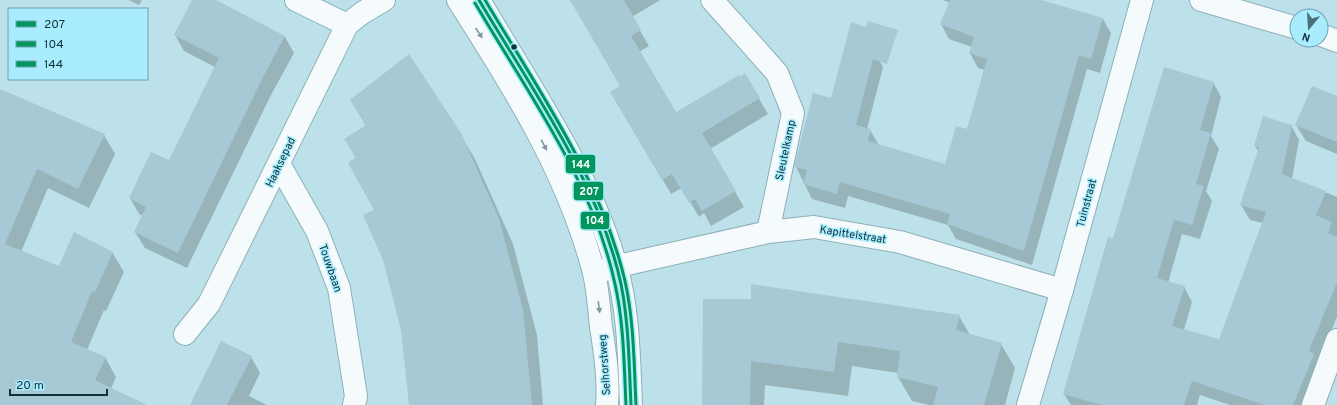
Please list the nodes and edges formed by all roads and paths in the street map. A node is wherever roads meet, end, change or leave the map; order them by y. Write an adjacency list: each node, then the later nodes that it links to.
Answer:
1 (296, 0): 8 (street)
2 (384, 0): 8 (street, Haaksepad)
3 (458, 0): 13 (street, Selhorstweg, one-way to 13)
4 (479, 0): 12 (street)
5 (712, 0): 11 (street, Sleutelkamp)
6 (1142, 0): 14 (street, Tuinstraat)
7 (1201, 0): 9 (street)
8 (347, 25): 10 (street, Haaksepad)
9 (1289, 26)
10 (279, 164): 15 (street, Haaksepad); 17 (street, Touwbaan)
11 (768, 232): 12 (street, Kapittelstraat); 14 (street, Kapittelstraat)
12 (617, 267): 13 (street, Kapittelstraat); 19 (street)
13 (594, 273): 18 (street, Selhorstweg, one-way to 18)
14 (1062, 290): 20 (street, Tuinstraat)
15 (185, 334)
16 (1337, 340): 21 (street)
17 (354, 405)
18 (607, 405)
19 (631, 405)
20 (1028, 405)
21 (1313, 405)

